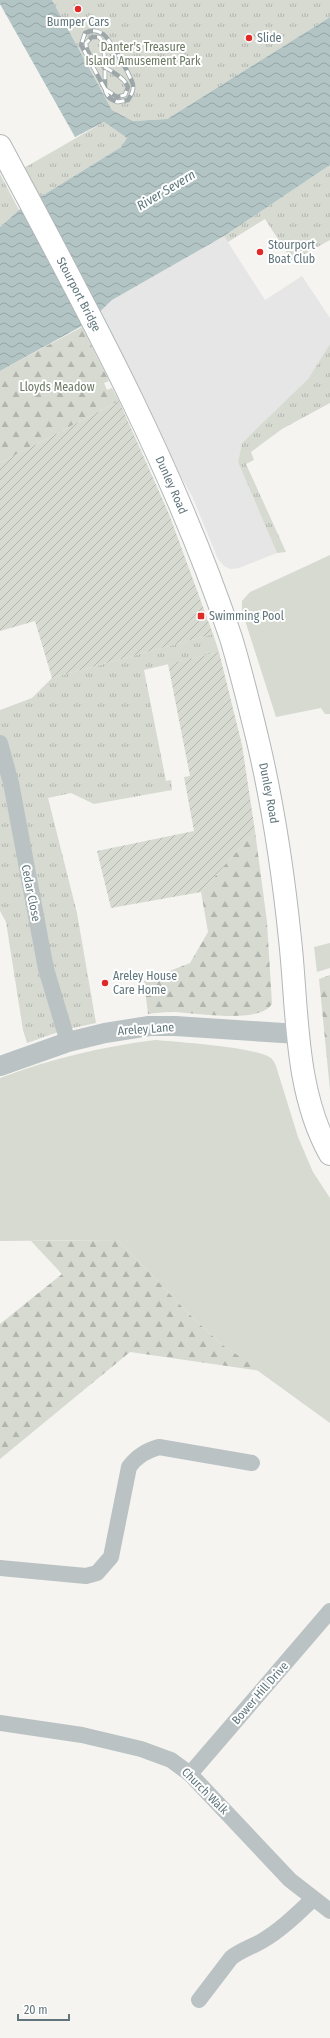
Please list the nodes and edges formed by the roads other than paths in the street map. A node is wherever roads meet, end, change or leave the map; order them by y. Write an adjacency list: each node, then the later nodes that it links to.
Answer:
1 (0, 146): 2 (main road, Stourport Bridge)
2 (152, 445): 4 (main road, Dunley Road)
3 (0, 743): 5 (street, Cedar Close)
4 (298, 1034): 5 (street, Areley Lane); 7 (main road, Dunley Road)
5 (68, 1042): 6 (street, Areley Lane)
6 (0, 1066)
7 (330, 1154)
8 (252, 1463): 9 (street)
9 (0, 1568)
10 (330, 1611): 12 (street, Bower Hill Drive)
11 (0, 1724): 12 (street, Church Walk)
12 (190, 1774): 13 (street, Church Walk)
13 (313, 1899): 14 (street, Church Walk); 15 (street)
14 (330, 1910)
15 (199, 2000)

